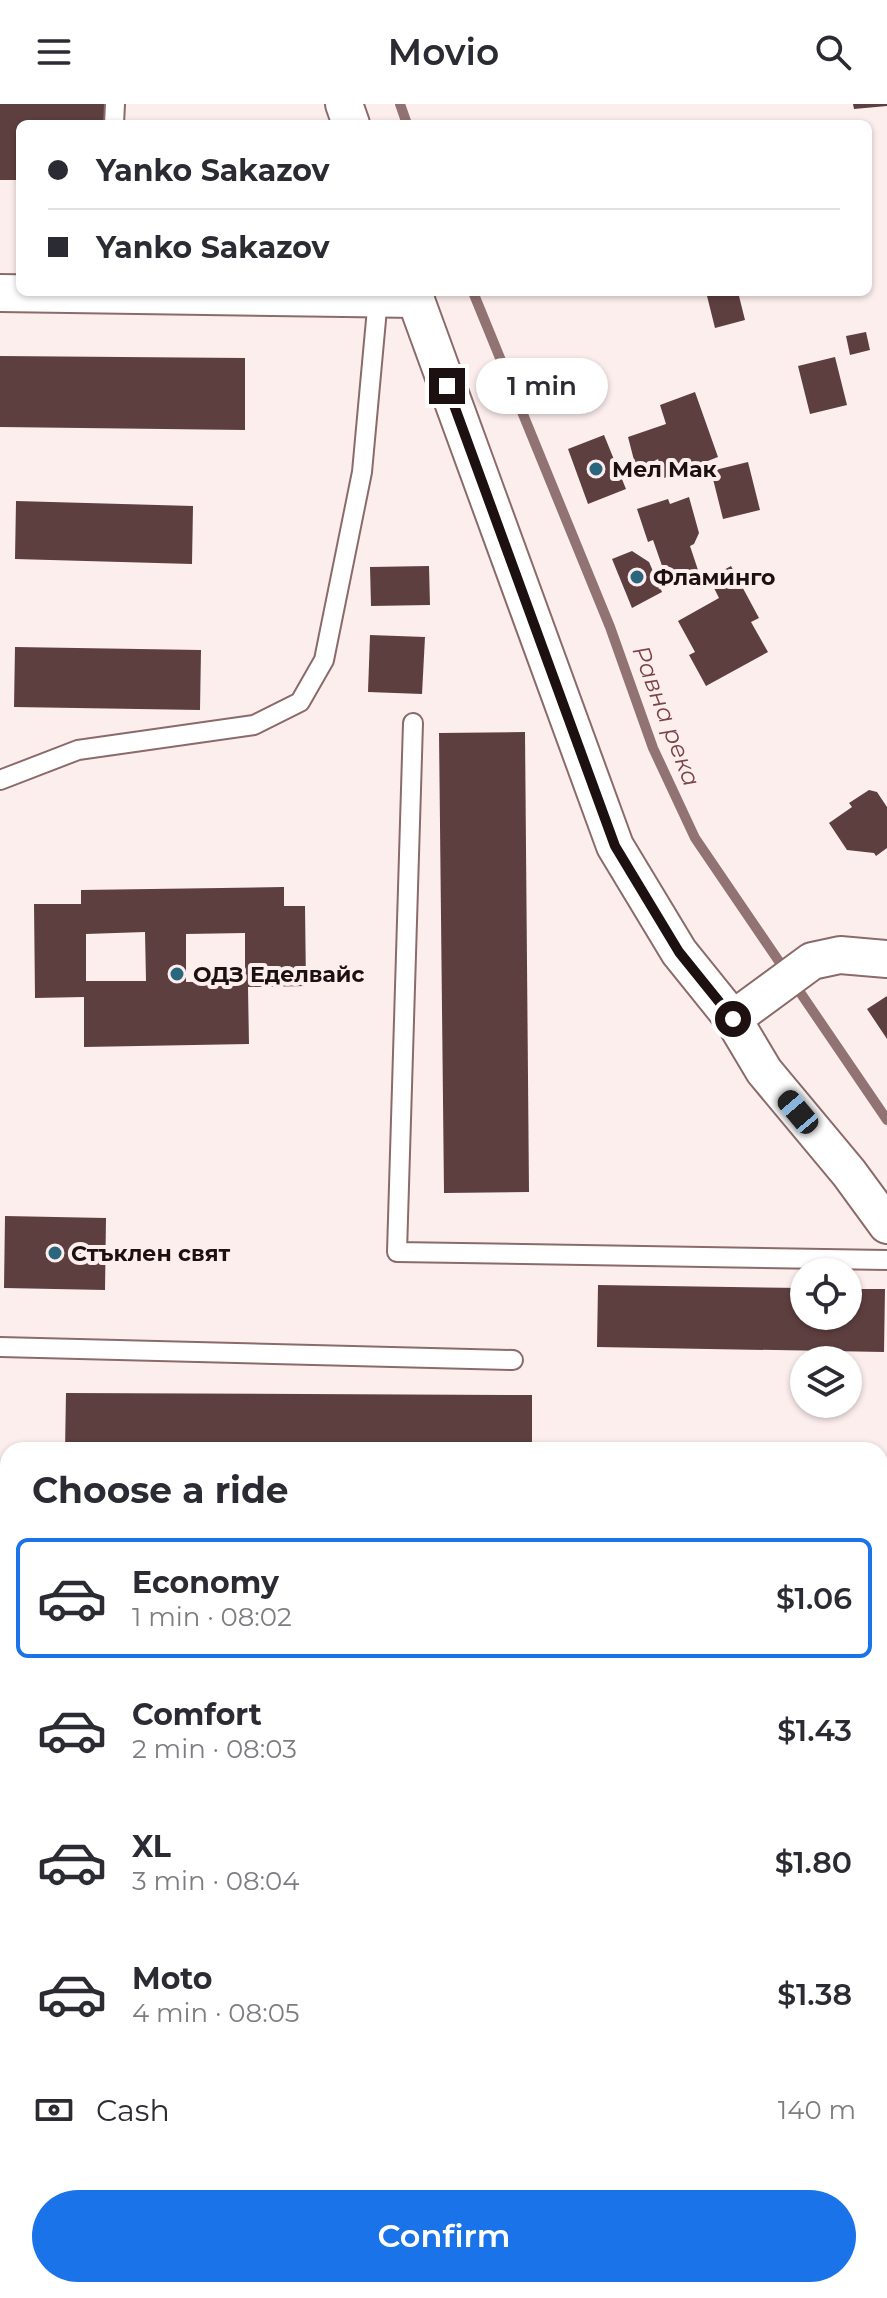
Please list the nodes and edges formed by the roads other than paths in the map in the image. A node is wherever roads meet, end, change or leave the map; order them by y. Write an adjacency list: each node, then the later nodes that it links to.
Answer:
1 (271, 296): 3 (street)
2 (415, 296): 3 (street); 7 (street)
3 (378, 298): 5 (lane)
4 (413, 723): 9 (lane)
5 (0, 780)
6 (887, 959): 7 (street)
7 (733, 1019): 8 (street)
8 (887, 1225)
9 (887, 1260)
10 (0, 1347): 11 (lane)
11 (513, 1360)
12 (152, 2298): 13 (lane)
13 (195, 2298)

